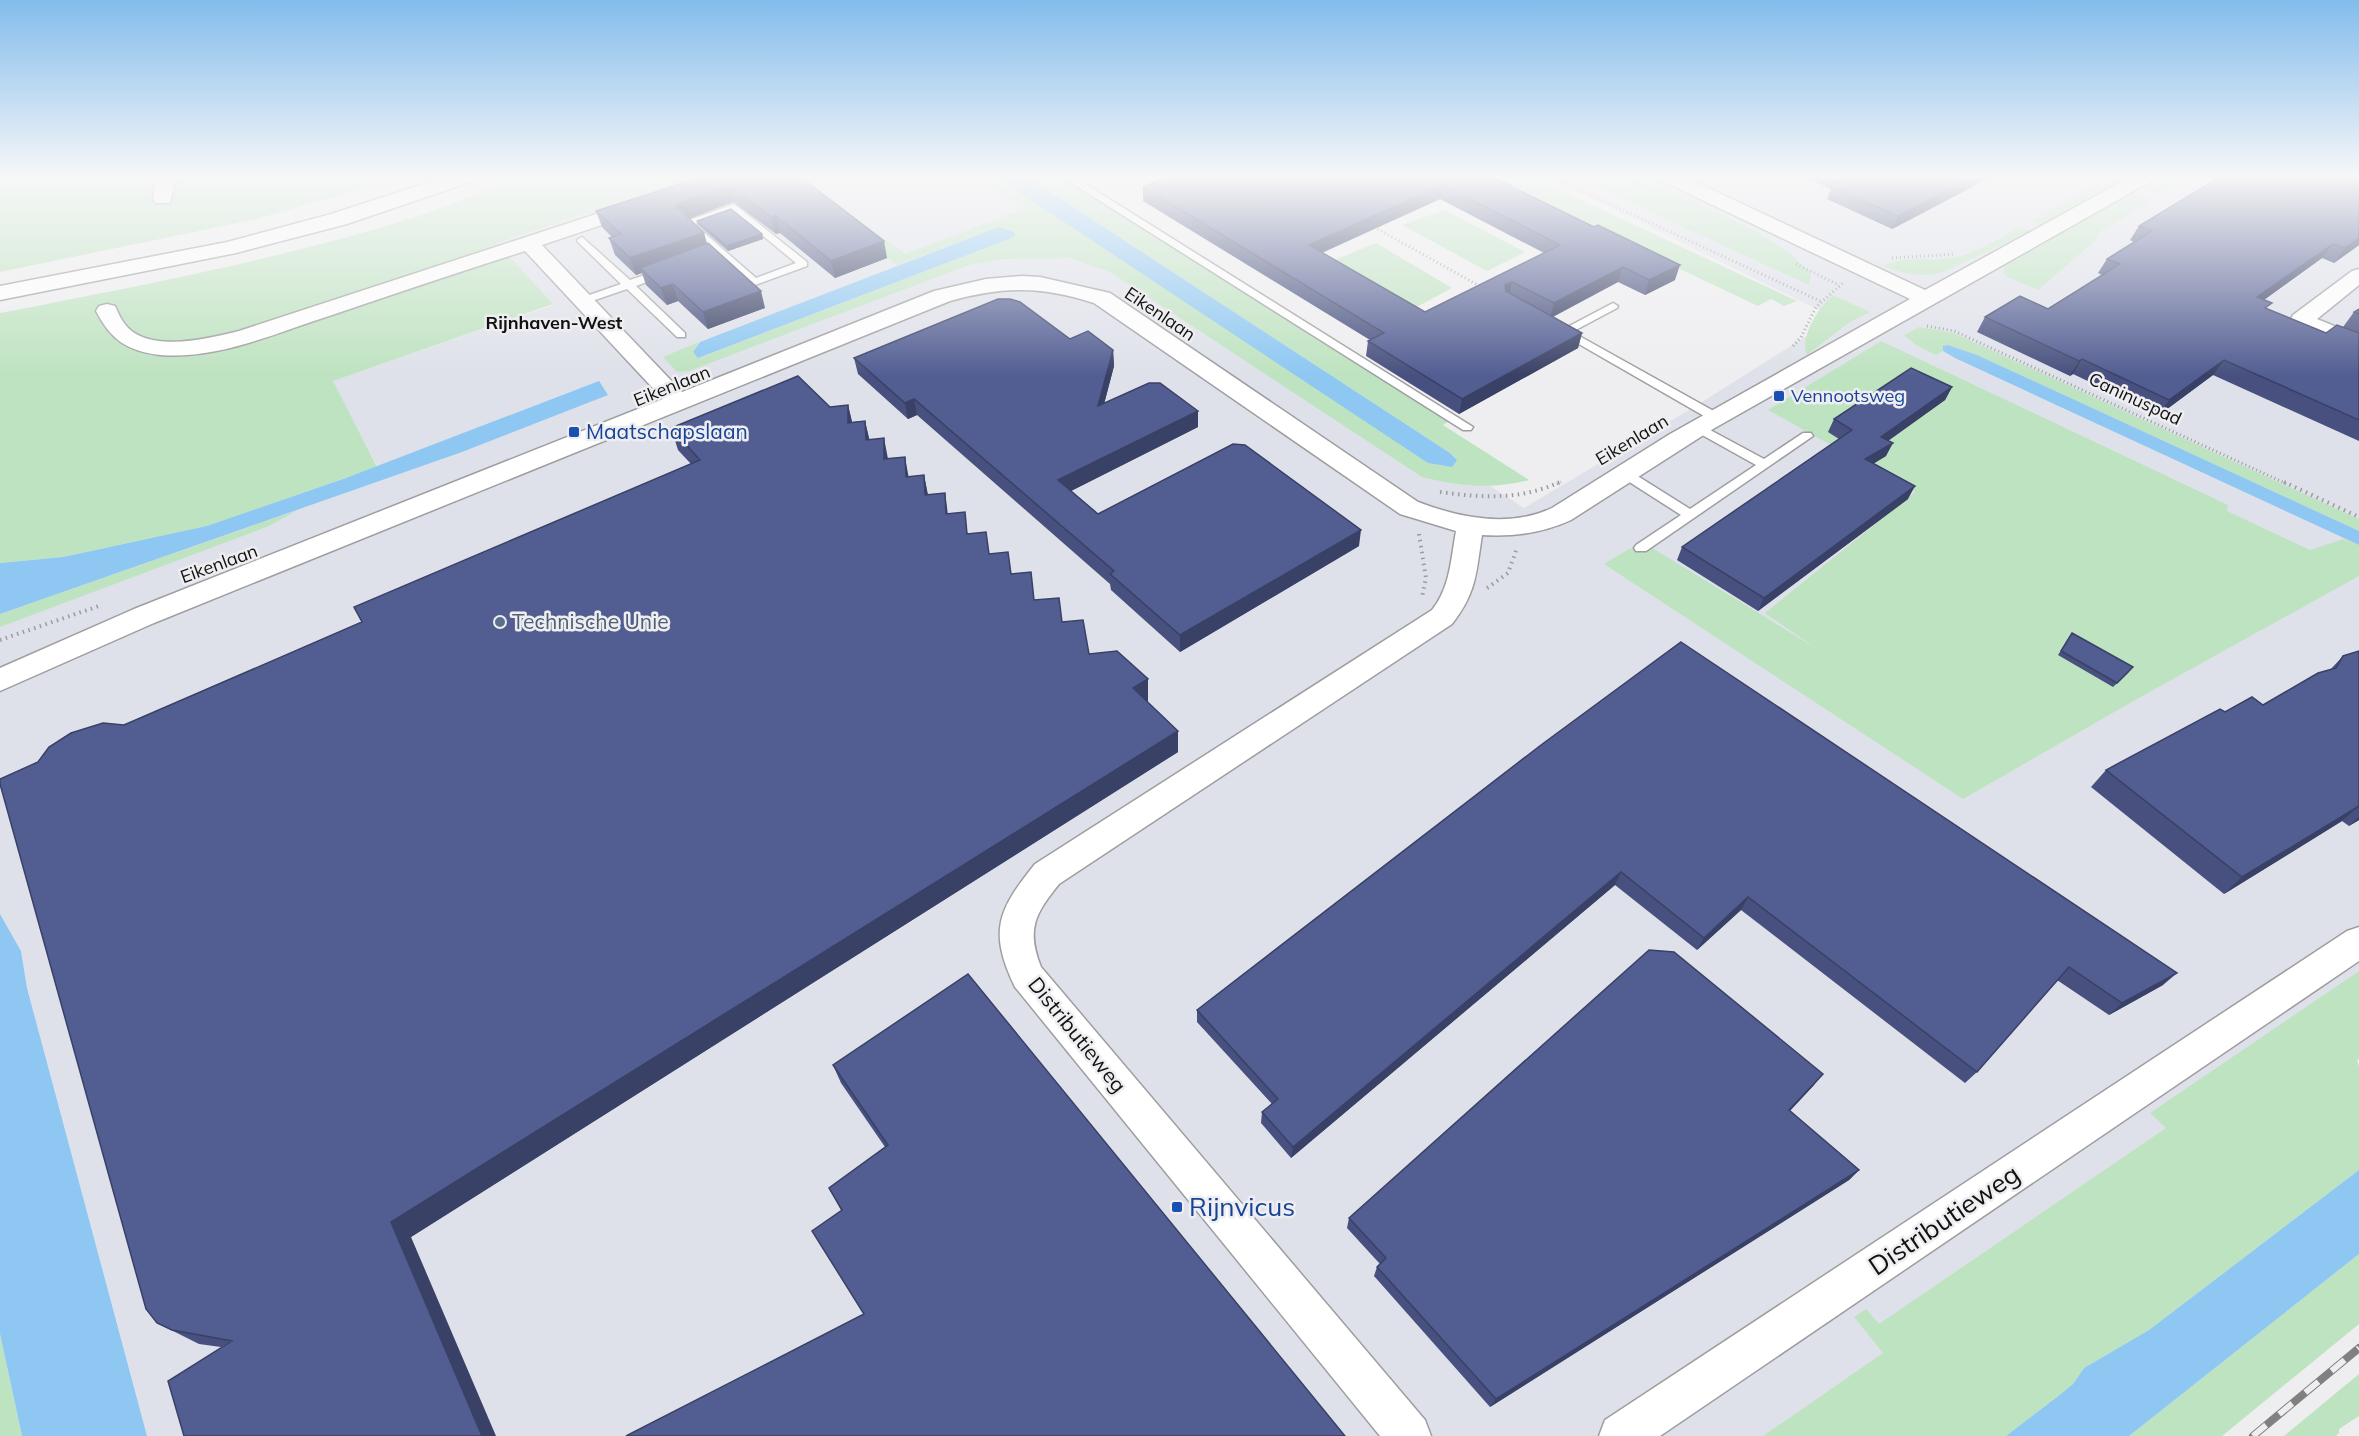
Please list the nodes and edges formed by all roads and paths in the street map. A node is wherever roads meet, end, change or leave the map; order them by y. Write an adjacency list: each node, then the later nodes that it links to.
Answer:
1 (180, 242): 19 (street)
2 (251, 242): 21 (street)
3 (532, 242): 12 (street)
4 (584, 242): 20 (lane)
5 (709, 242): 13 (lane)
6 (776, 242): 13 (lane)
7 (1171, 242): 34 (lane)
8 (1401, 242): 22 (path)
9 (1692, 242): 25 (path)
10 (1807, 242): 17 (street)
11 (2027, 242): 23 (street, Eikenlaan)
12 (529, 243): 24 (street); 27 (street)
13 (720, 252): 15 (lane)
14 (1960, 253): 17 (path)
15 (689, 263)
16 (669, 270): 20 (lane)
17 (1866, 270): 23 (street); 25 (path)
18 (2359, 275): 30 (street)
19 (0, 278)
20 (628, 285): 24 (lane); 29 (lane)
21 (0, 293)
22 (1476, 295)
23 (1925, 298): 28 (street, Eikenlaan)
24 (585, 300): 32 (street)
25 (1820, 301): 31 (path)
26 (1613, 306): 33 (lane)
27 (107, 311)
28 (1897, 314): 33 (street, Eikenlaan); 41 (path, Caninuspad)
29 (681, 335)
30 (2359, 344)
31 (1790, 348)
32 (679, 402): 39 (street, Eikenlaan); 45 (street, Eikenlaan)
33 (1707, 423): 36 (lane); 37 (street, Eikenlaan)
34 (1467, 427)
35 (1807, 436): 36 (lane)
36 (1765, 465): 40 (lane)
37 (1624, 473): 40 (lane); 42 (street, Eikenlaan)
38 (1564, 481): 39 (path)
39 (1425, 514): 42 (street, Eikenlaan); 46 (path)
40 (1690, 515): 43 (lane)
41 (2359, 517)
42 (1470, 526): 46 (street, Distributieweg)
43 (1641, 548)
44 (109, 603): 47 (path)
45 (144, 616): 48 (street, Eikenlaan); 49 (street, Eikenlaan)
46 (1415, 637): 51 (street, Distributieweg)
47 (0, 640)
48 (0, 664)
49 (0, 680)
50 (2359, 942): 52 (street, Distributieweg)
51 (1409, 1436)
52 (1621, 1436)

